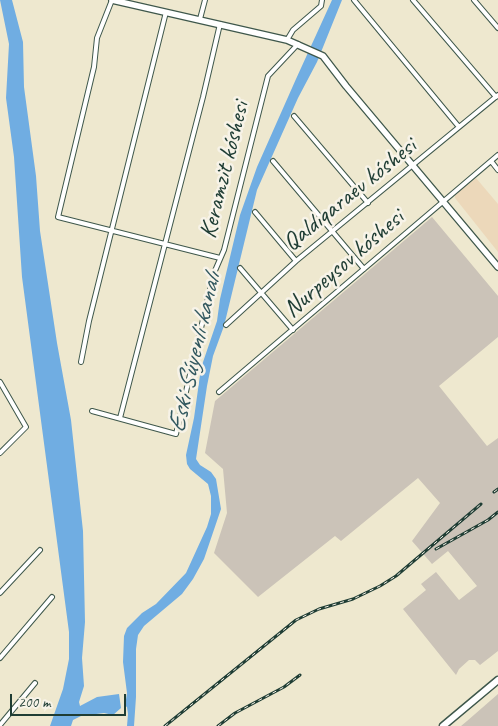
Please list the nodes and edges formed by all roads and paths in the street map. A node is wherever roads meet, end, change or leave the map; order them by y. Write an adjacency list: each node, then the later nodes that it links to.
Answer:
1 (117, 0): 7 (street); 24 (street)
2 (204, 0): 8 (street)
3 (322, 0): 11 (street)
4 (354, 0): 15 (street)
5 (413, 0): 13 (street)
6 (474, 0): 10 (street)
7 (166, 12): 8 (street); 24 (street)
8 (200, 19): 9 (street)
9 (220, 24): 11 (street); 26 (street, Keramzit kóshesi)
10 (498, 28)
11 (287, 40): 12 (street)
12 (298, 44): 19 (street); 27 (street, Keramzit kóshesi)
13 (497, 96): 15 (street, Qaldıqaraev kóshesi)
14 (294, 116): 22 (street)
15 (459, 127): 19 (street, Qaldıqaraev kóshesi)
16 (498, 155): 18 (street, Nurpeysov kóshesi)
17 (273, 161): 25 (street)
18 (491, 161): 20 (street); 21 (street, Nurpeysov kóshesi)
19 (413, 166): 21 (street); 22 (street, Qaldıqaraev kóshesi)
20 (498, 170)
21 (443, 202): 29 (street); 31 (street, Nurpeysov kóshesi)
22 (368, 203): 25 (street, Qaldıqaraev kóshesi)
23 (255, 212): 28 (street)
24 (112, 231): 26 (street); 35 (street)
25 (333, 232): 28 (street, Qaldıqaraev kóshesi); 31 (street)
26 (166, 244): 27 (street); 40 (street, Keramzit kóshesi)
27 (220, 258): 40 (street, Keramzit kóshesi)
28 (296, 261): 32 (street, Qaldıqaraev kóshesi)
29 (497, 263)
30 (240, 268): 32 (street)
31 (364, 270): 34 (street, Nurpeysov kóshesi)
32 (262, 292): 33 (street, Qaldıqaraev kóshesi); 34 (street)
33 (226, 325)
34 (293, 330): 38 (street, Nurpeysov kóshesi)
35 (81, 362)
36 (0, 382): 37 (street)
37 (2, 390): 41 (street)
38 (219, 392)
39 (92, 411): 40 (street, Keramzit kóshesi)
40 (120, 418)
41 (0, 453)
42 (40, 550): 43 (street)
43 (0, 593)
44 (52, 597): 45 (street)
45 (0, 658)
46 (498, 680): 49 (main road)
47 (35, 683): 48 (street)
48 (0, 725)
49 (443, 726)

